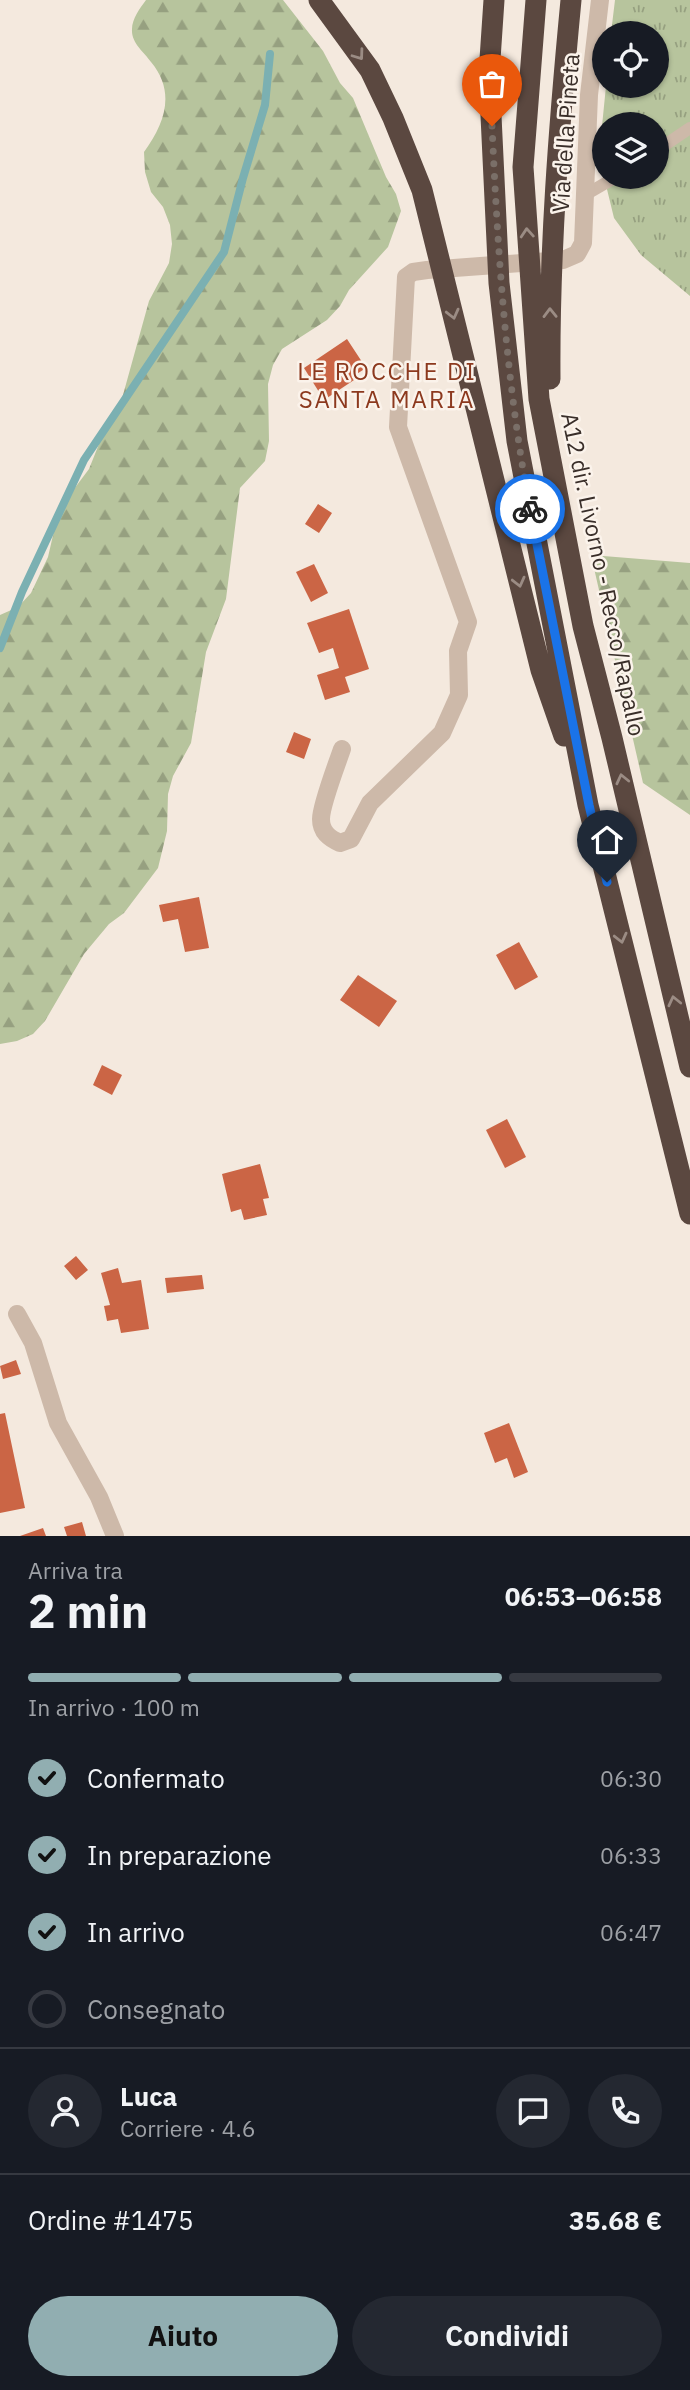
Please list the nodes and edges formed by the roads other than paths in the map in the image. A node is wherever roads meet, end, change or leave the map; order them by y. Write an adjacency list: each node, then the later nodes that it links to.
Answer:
1 (319, 0): 12 (highway, one-way to 12)
2 (494, 0): 12 (highway)
3 (536, 0): 10 (highway, A12 dir. Livorno - Recco/Rapallo, one-way to 3)
4 (571, 0): 10 (highway, one-way to 4)
5 (600, 0): 9 (street, Via della Pineta)
6 (690, 128): 7 (lane)
7 (669, 142)
8 (595, 189): 9 (lane)
9 (585, 195): 11 (street, Via della Pineta)
10 (551, 455): 13 (highway, A12 dir. Livorno - Recco/Rapallo, one-way to 10)
11 (342, 749)
12 (589, 805): 14 (highway, one-way to 14)
13 (690, 1067)
14 (690, 1213)
15 (17, 1314): 16 (street)
16 (115, 1536)

